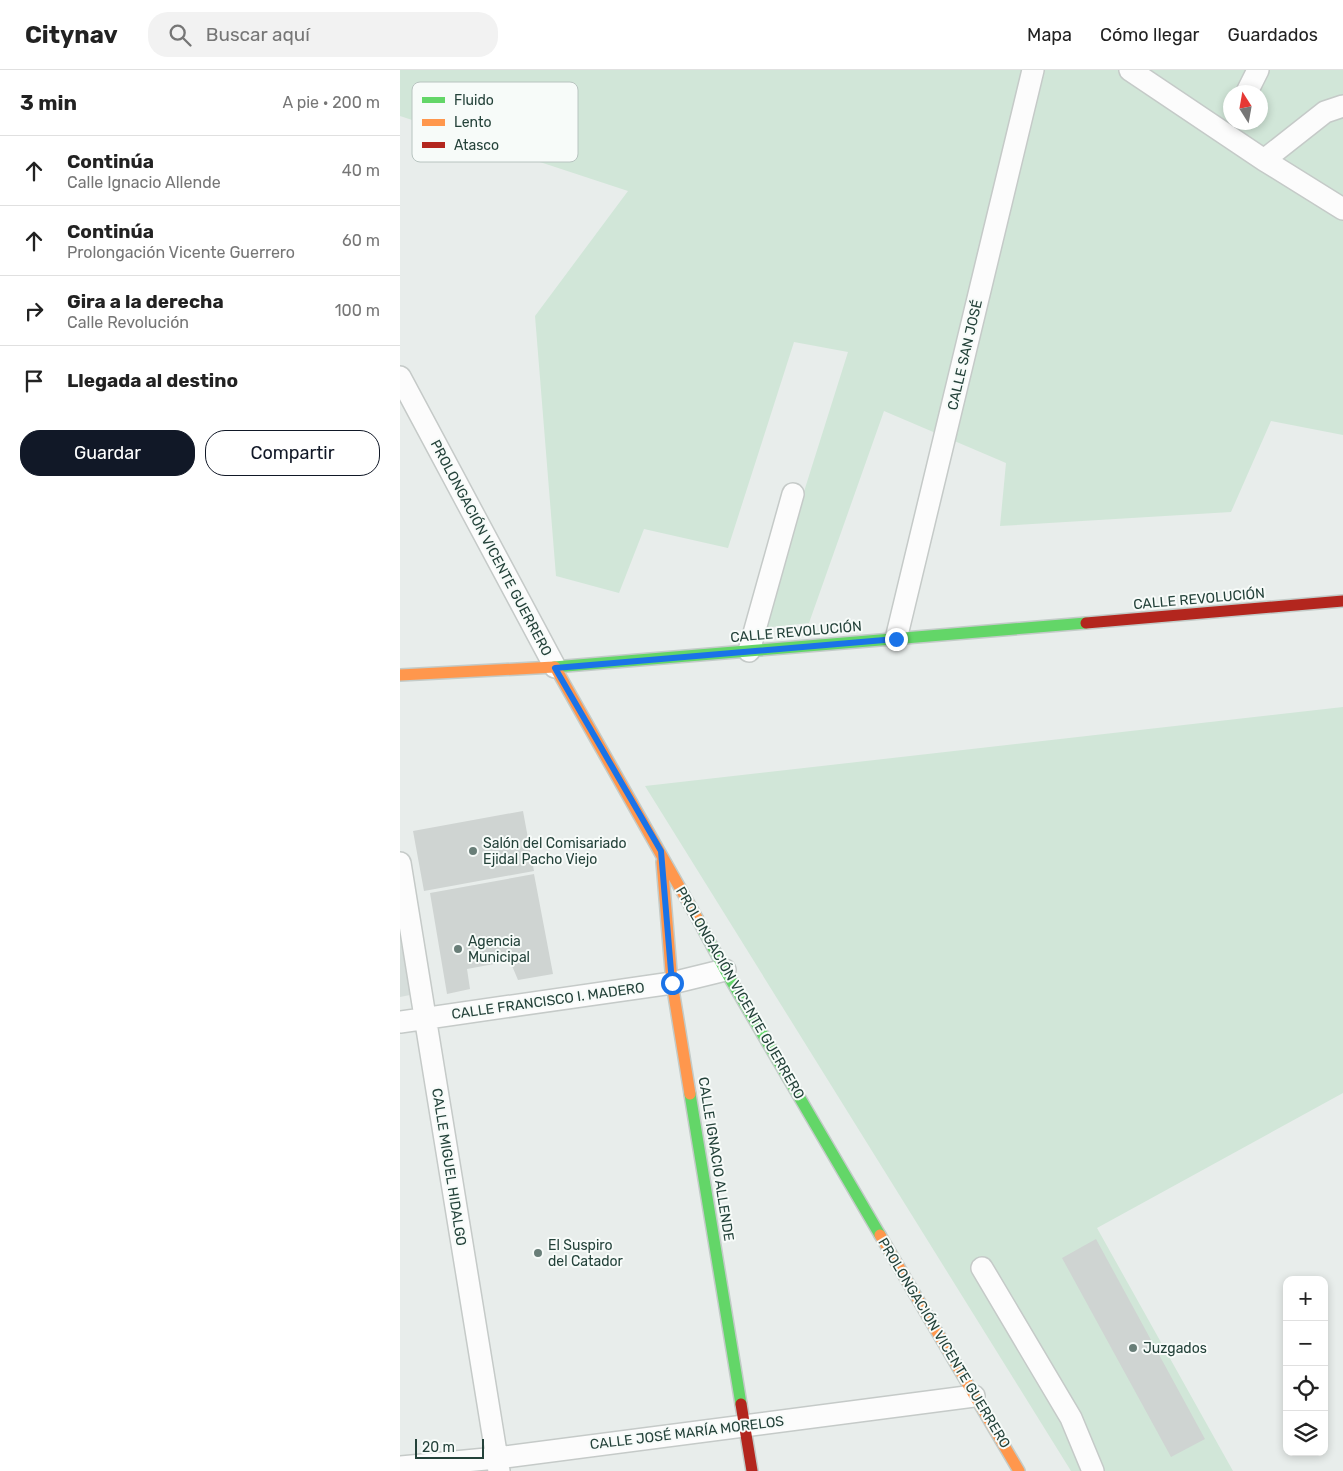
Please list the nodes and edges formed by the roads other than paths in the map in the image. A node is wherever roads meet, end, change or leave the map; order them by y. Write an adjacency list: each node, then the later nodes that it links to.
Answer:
1 (1033, 70): 13 (street, CALLE SAN JOSÉ)
2 (1130, 70): 6 (street)
3 (1258, 70): 4 (street)
4 (1250, 85)
5 (1343, 106): 8 (street)
6 (1223, 123)
7 (1233, 130): 8 (street)
8 (1264, 160): 9 (street)
9 (1343, 209)
10 (400, 377): 15 (street, PROLONGACIÓN VICENTE GUERRERO)
11 (792, 494): 14 (street)
12 (1343, 602): 13 (street, CALLE REVOLUCIÓN)
13 (896, 639): 14 (street, CALLE REVOLUCIÓN)
14 (749, 651): 15 (street, CALLE REVOLUCIÓN)
15 (555, 668): 16 (street, CALLE REVOLUCIÓN); 17 (street, PROLONGACIÓN VICENTE GUERRERO)
16 (400, 675)
17 (661, 851): 19 (street, PROLONGACIÓN VICENTE GUERRERO); 20 (street, CALLE IGNACIO ALLENDE)
18 (400, 863): 21 (street, CALLE MIGUEL HIDALGO)
19 (725, 970): 20 (street, CALLE FRANCISCO I. MADERO); 24 (street, PROLONGACIÓN VICENTE GUERRERO)
20 (672, 983): 21 (street, CALLE FRANCISCO I. MADERO); 25 (street, CALLE IGNACIO ALLENDE)
21 (424, 1018): 22 (street, CALLE FRANCISCO I. MADERO); 26 (street, CALLE MIGUEL HIDALGO)
22 (400, 1022)
23 (982, 1268): 30 (street)
24 (974, 1396): 25 (street, CALLE JOSÉ MARÍA MORELOS); 29 (street, PROLONGACIÓN VICENTE GUERRERO)
25 (745, 1426): 26 (street, CALLE JOSÉ MARÍA MORELOS); 28 (street, CALLE IGNACIO ALLENDE)
26 (498, 1464): 27 (street, CALLE JOSÉ MARÍA MORELOS)
27 (400, 1466)
28 (752, 1471)
29 (1020, 1471)
30 (1093, 1471)

